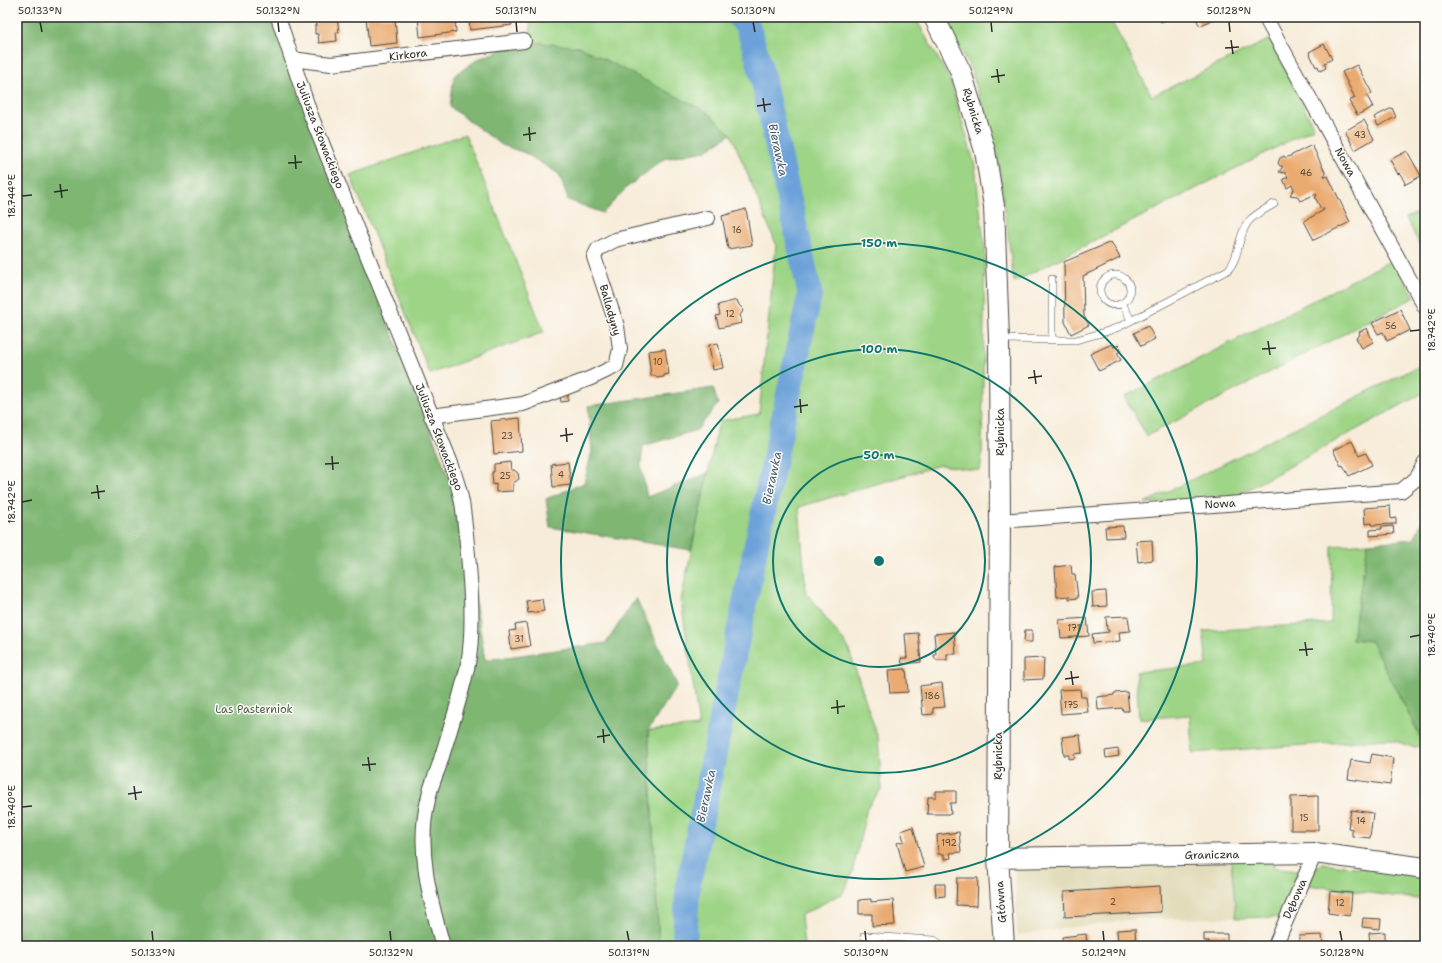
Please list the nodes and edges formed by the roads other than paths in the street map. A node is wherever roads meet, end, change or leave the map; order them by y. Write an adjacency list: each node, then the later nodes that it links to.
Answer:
1 (278, 17): 5 (street, Juliusza Słowackiego)
2 (934, 17): 12 (main road, Rybnicka)
3 (1265, 17): 10 (street, Nowa)
4 (524, 41): 5 (street, Kirkora)
5 (292, 59): 14 (street, Juliusza Słowackiego)
6 (1274, 204): 11 (lane)
7 (708, 218): 14 (street, Balladyny)
8 (1052, 279): 13 (lane)
9 (1122, 303): 9 (lane); 11 (lane)
10 (1425, 307)
11 (1131, 320): 13 (lane)
12 (999, 339): 13 (lane); 16 (main road, Rybnicka)
13 (1052, 340)
14 (431, 416): 21 (street, Juliusza Słowackiego)
15 (1425, 462): 16 (street, Nowa)
16 (1000, 521): 18 (main road, Rybnicka)
17 (1315, 853): 18 (main road, Graniczna); 19 (main road, Graniczna); 24 (street, Dębowa)
18 (998, 858): 23 (main road, Główna)
19 (1425, 868)
20 (864, 936): 22 (lane)
21 (443, 946)
22 (943, 946)
23 (1004, 946)
24 (1275, 946)

